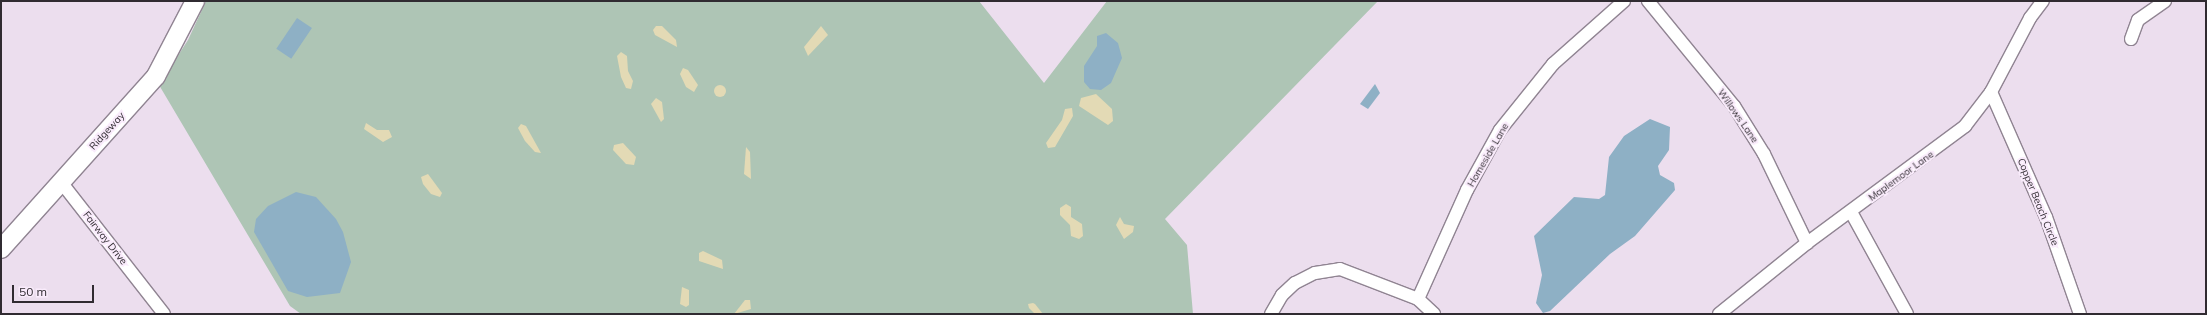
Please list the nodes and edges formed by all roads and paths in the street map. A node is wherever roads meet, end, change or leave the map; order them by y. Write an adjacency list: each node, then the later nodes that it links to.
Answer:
1 (194, 1): 8 (street, Ridgeway)
2 (1624, 1): 12 (street, Homeside Lane)
3 (1648, 1): 10 (street, Willows Lane)
4 (2043, 1): 7 (street, Maplemoor Lane)
5 (2165, 1): 6 (street)
6 (2131, 39)
7 (1991, 92): 9 (street, Maplemoor Lane); 18 (street, Copper Beach Circle)
8 (61, 182): 11 (street, Ridgeway); 13 (street, Fairway Drive)
9 (1852, 212): 10 (street, Maplemoor Lane); 17 (street)
10 (1807, 243): 16 (street, Maplemoor Lane)
11 (1, 249)
12 (1418, 299): 14 (street); 15 (street)
13 (164, 314)
14 (1271, 314)
15 (1434, 314)
16 (1719, 314)
17 (1907, 314)
18 (2080, 314)

